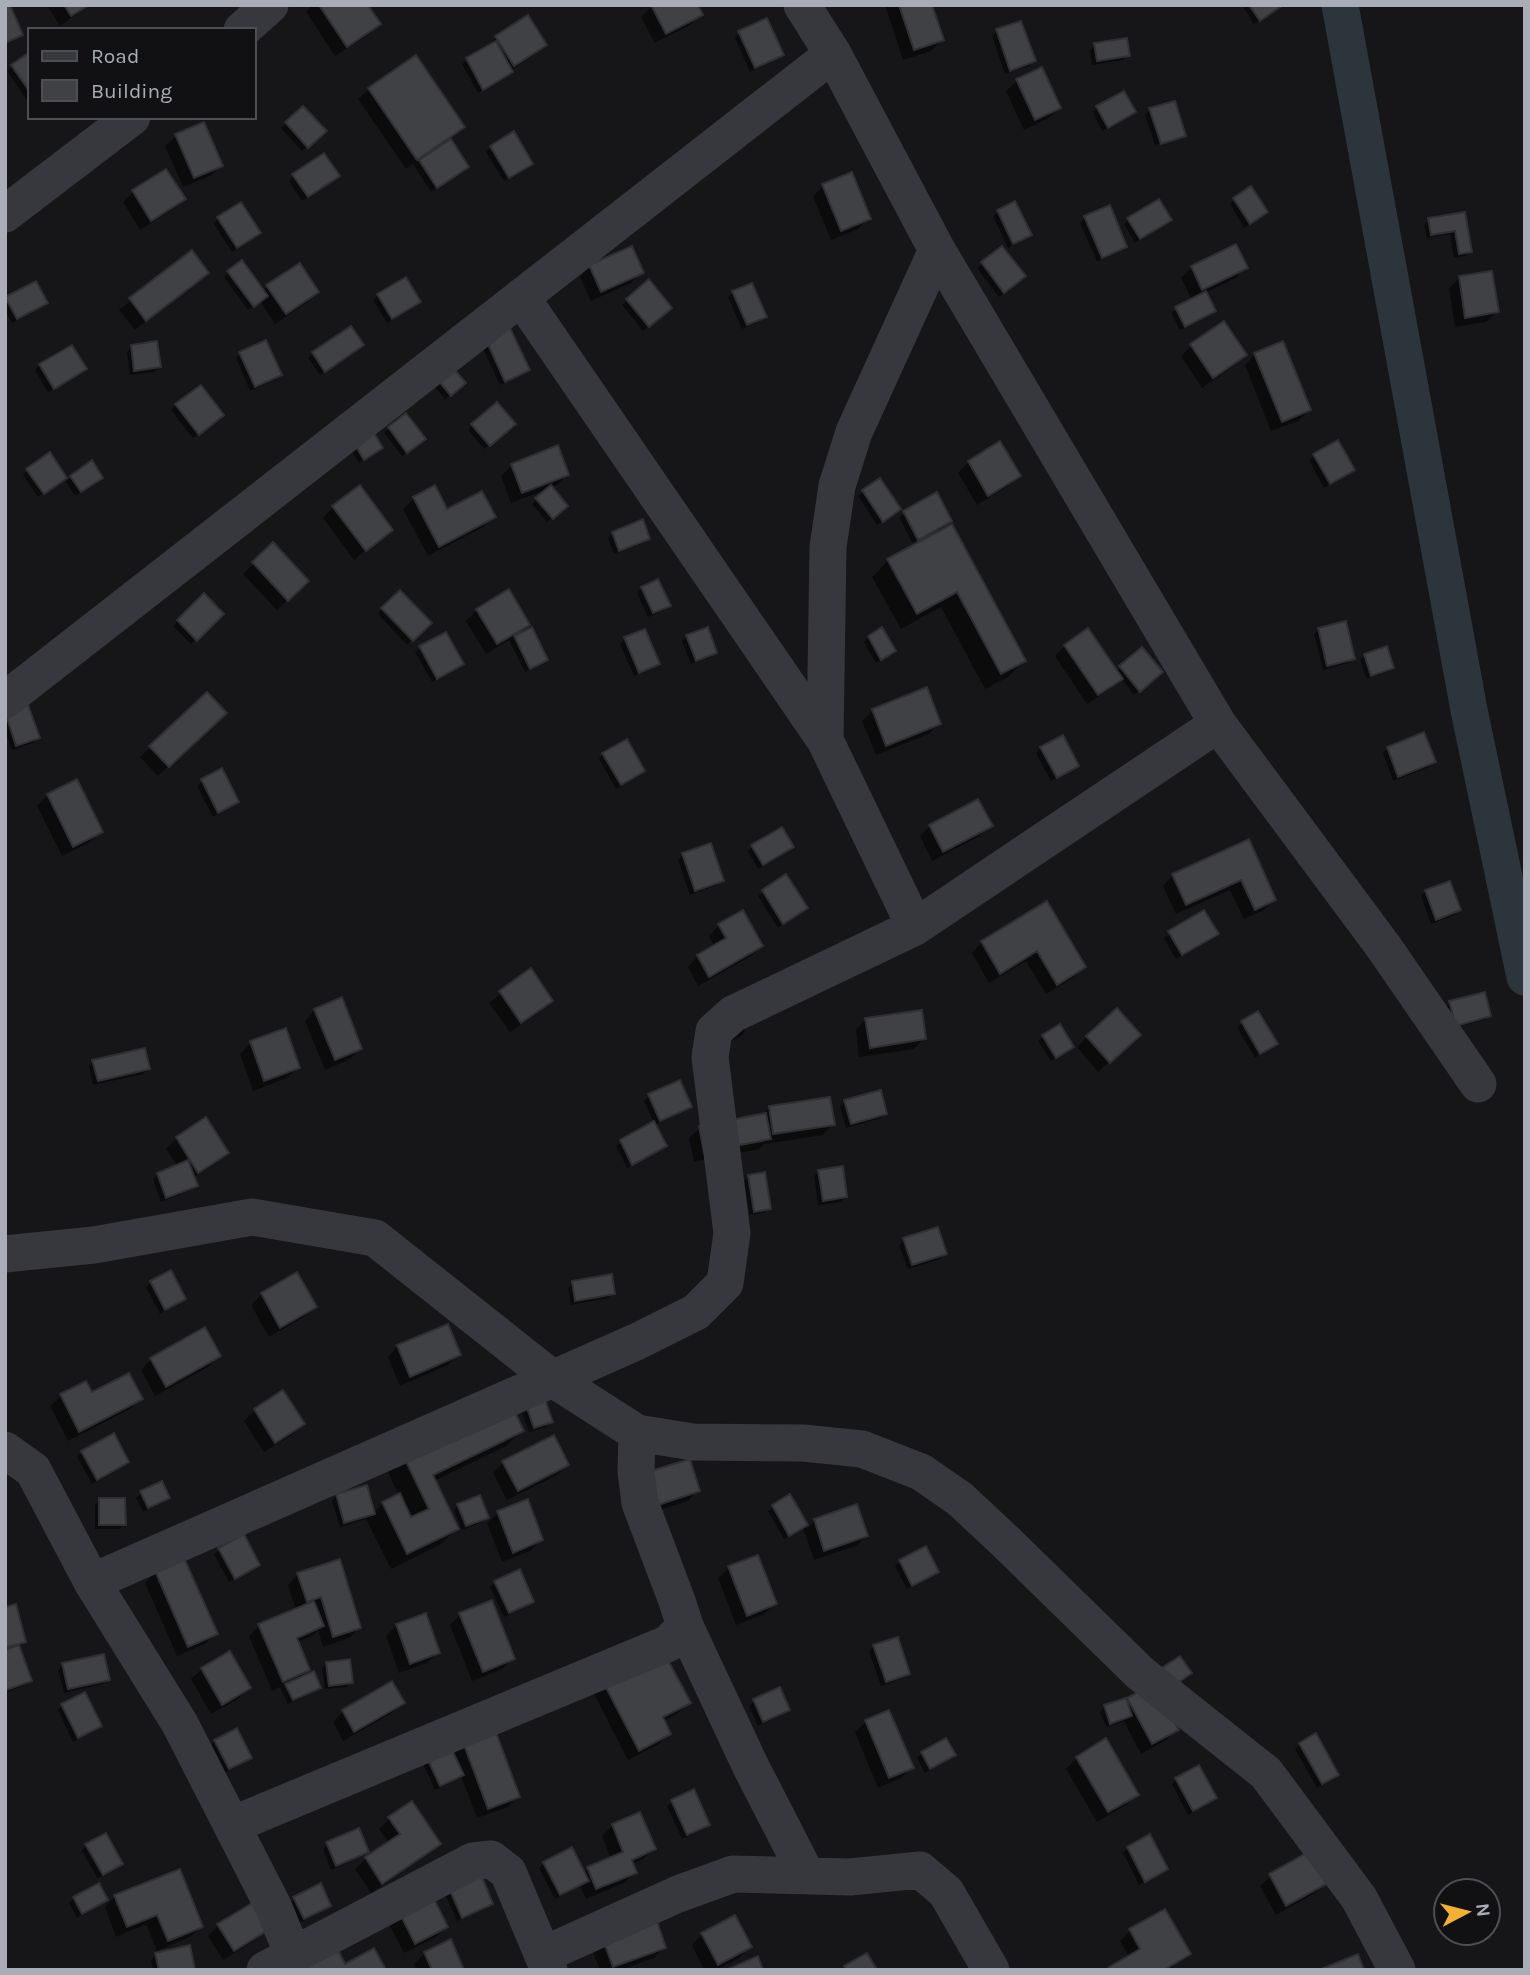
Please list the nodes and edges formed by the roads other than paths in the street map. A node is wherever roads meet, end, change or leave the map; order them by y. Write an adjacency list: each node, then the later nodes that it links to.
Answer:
1 (270, 5): 3 (street)
2 (802, 5): 4 (street)
3 (244, 28)
4 (833, 54): 7 (street); 8 (street)
5 (129, 119): 6 (street)
6 (5, 214)
7 (937, 250): 10 (street); 11 (street)
8 (521, 297): 9 (street); 11 (street)
9 (5, 700)
10 (1218, 724): 12 (street); 13 (street)
11 (825, 740): 12 (street)
12 (915, 927): 15 (street)
13 (1478, 1084)
14 (5, 1254): 15 (street)
15 (553, 1379): 16 (street); 18 (street)
16 (637, 1433): 19 (street); 25 (street)
17 (5, 1450): 18 (street)
18 (92, 1582): 20 (street)
19 (685, 1626): 20 (street); 21 (street)
20 (232, 1825): 22 (street)
21 (807, 1876): 23 (street); 24 (street)
22 (279, 1962): 23 (street)
23 (546, 1962)
24 (991, 1970)
25 (1396, 1970)

